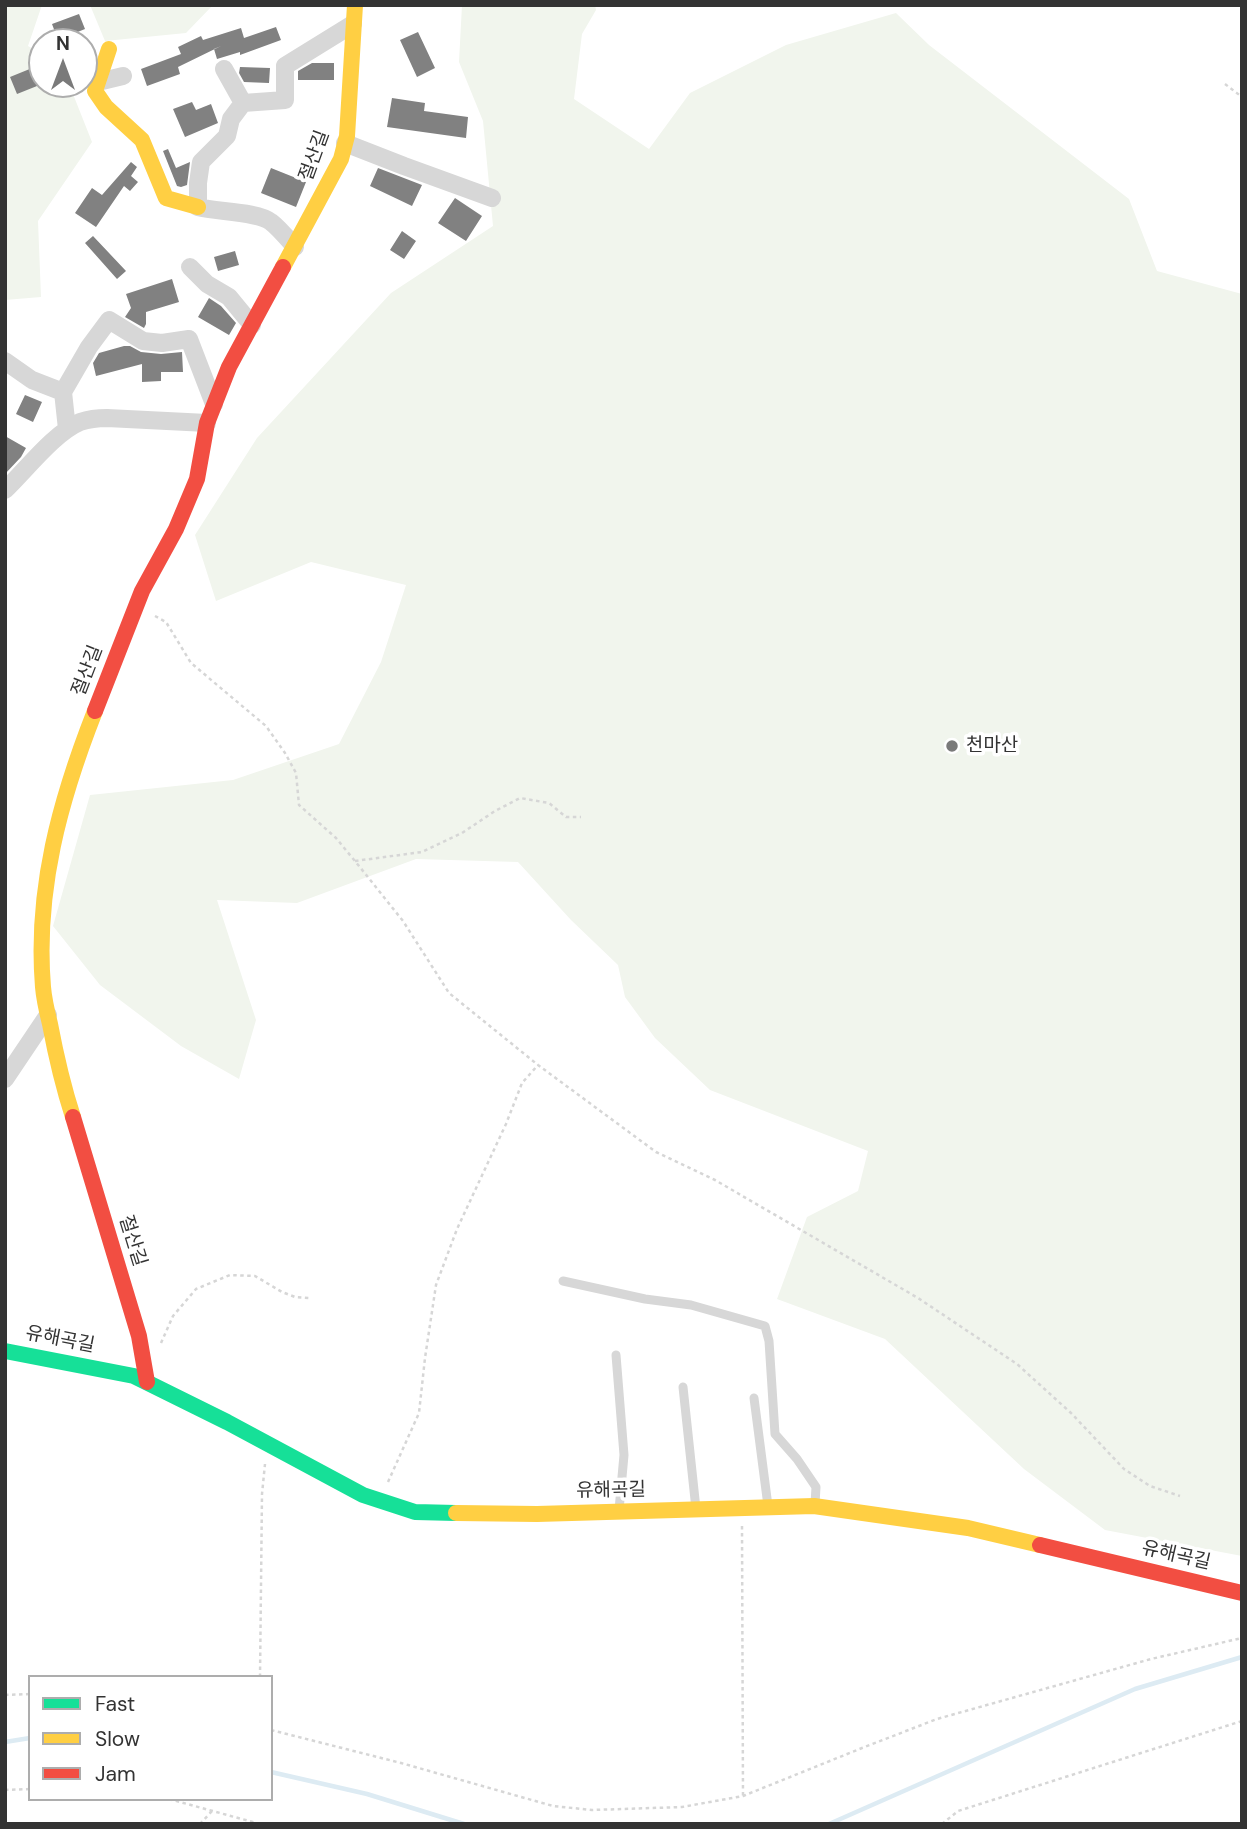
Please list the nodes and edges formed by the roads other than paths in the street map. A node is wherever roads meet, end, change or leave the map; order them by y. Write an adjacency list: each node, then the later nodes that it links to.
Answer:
1 (355, 5): 2 (street, 절산길)
2 (353, 24): 9 (street); 10 (street, 절산길)
3 (110, 49): 5 (street)
4 (224, 69): 9 (street)
5 (98, 71)
6 (123, 76): 7 (street)
7 (98, 84)
8 (98, 96): 12 (street)
9 (243, 103): 12 (street)
10 (345, 143): 11 (street); 13 (street, 절산길)
11 (492, 198)
12 (198, 207): 13 (street)
13 (295, 247): 15 (street, 절산길)
14 (190, 267): 15 (street)
15 (252, 325): 18 (street, 절산길)
16 (5, 361): 17 (street)
17 (63, 392): 18 (street); 20 (street)
18 (214, 404): 19 (street, 절산길)
19 (207, 423): 20 (street); 22 (street, 절산길)
20 (67, 429): 21 (street)
21 (5, 490)
22 (48, 1015): 23 (street); 27 (street, 절산길)
23 (5, 1079)
24 (563, 1281): 30 (lane)
25 (5, 1352): 27 (street, 유해곡길)
26 (616, 1355): 33 (lane)
27 (147, 1382): 33 (street, 유해곡길)
28 (683, 1387): 32 (lane)
29 (754, 1398): 31 (lane)
30 (814, 1506): 31 (street, 유해곡길); 34 (street, 유해곡길)
31 (768, 1508): 32 (street, 유해곡길)
32 (696, 1511): 33 (street, 유해곡길)
33 (619, 1512)
34 (1242, 1593)

